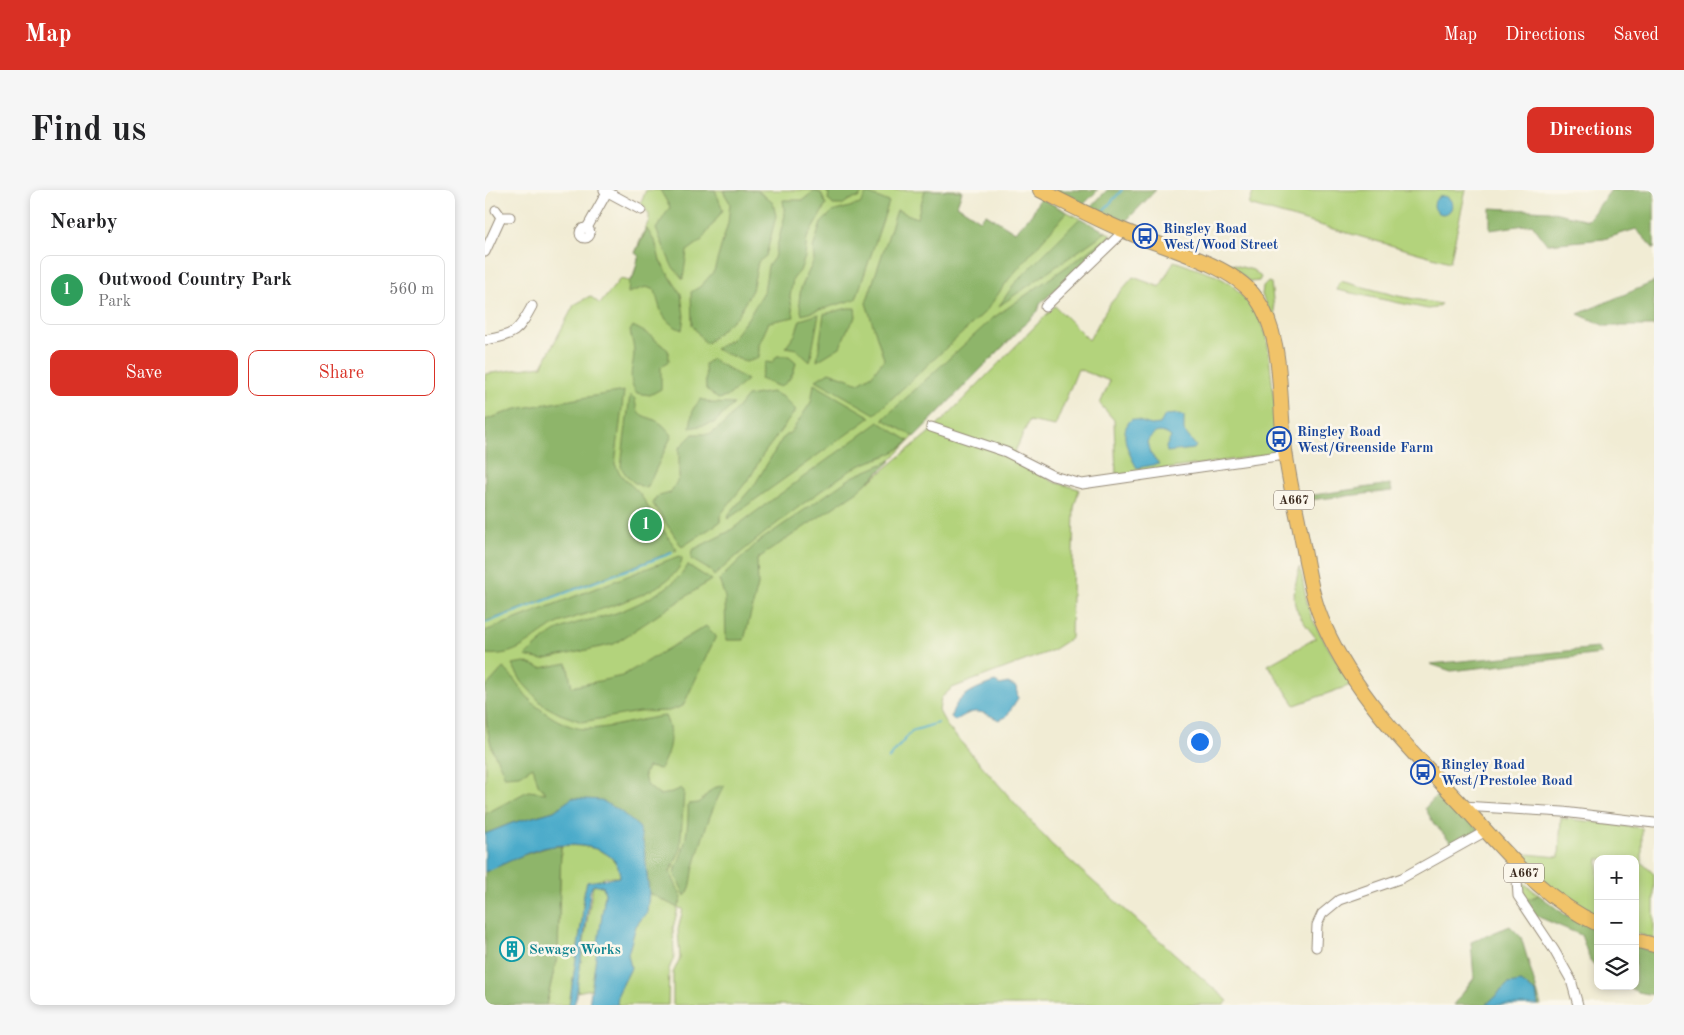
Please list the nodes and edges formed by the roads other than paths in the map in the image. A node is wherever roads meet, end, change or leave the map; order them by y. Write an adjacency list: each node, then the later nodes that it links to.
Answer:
1 (606, 191): 3 (street); 5 (street)
2 (1041, 191): 6 (main road, A667)
3 (641, 210)
4 (502, 215): 7 (street)
5 (587, 228)
6 (1124, 231): 9 (street); 12 (main road, A667)
7 (485, 252)
8 (533, 306): 10 (street)
9 (1045, 307)
10 (485, 340)
11 (931, 428): 12 (street)
12 (1285, 455): 13 (main road, A667)
13 (1463, 806): 14 (street); 15 (main road, A667)
14 (1654, 823)
15 (1487, 831): 16 (main road, A667); 20 (street)
16 (1523, 872): 17 (main road, A667); 21 (street)
17 (1594, 922)
18 (1639, 941): 19 (main road)
19 (1654, 945)
20 (1316, 947)
21 (1578, 1005)

